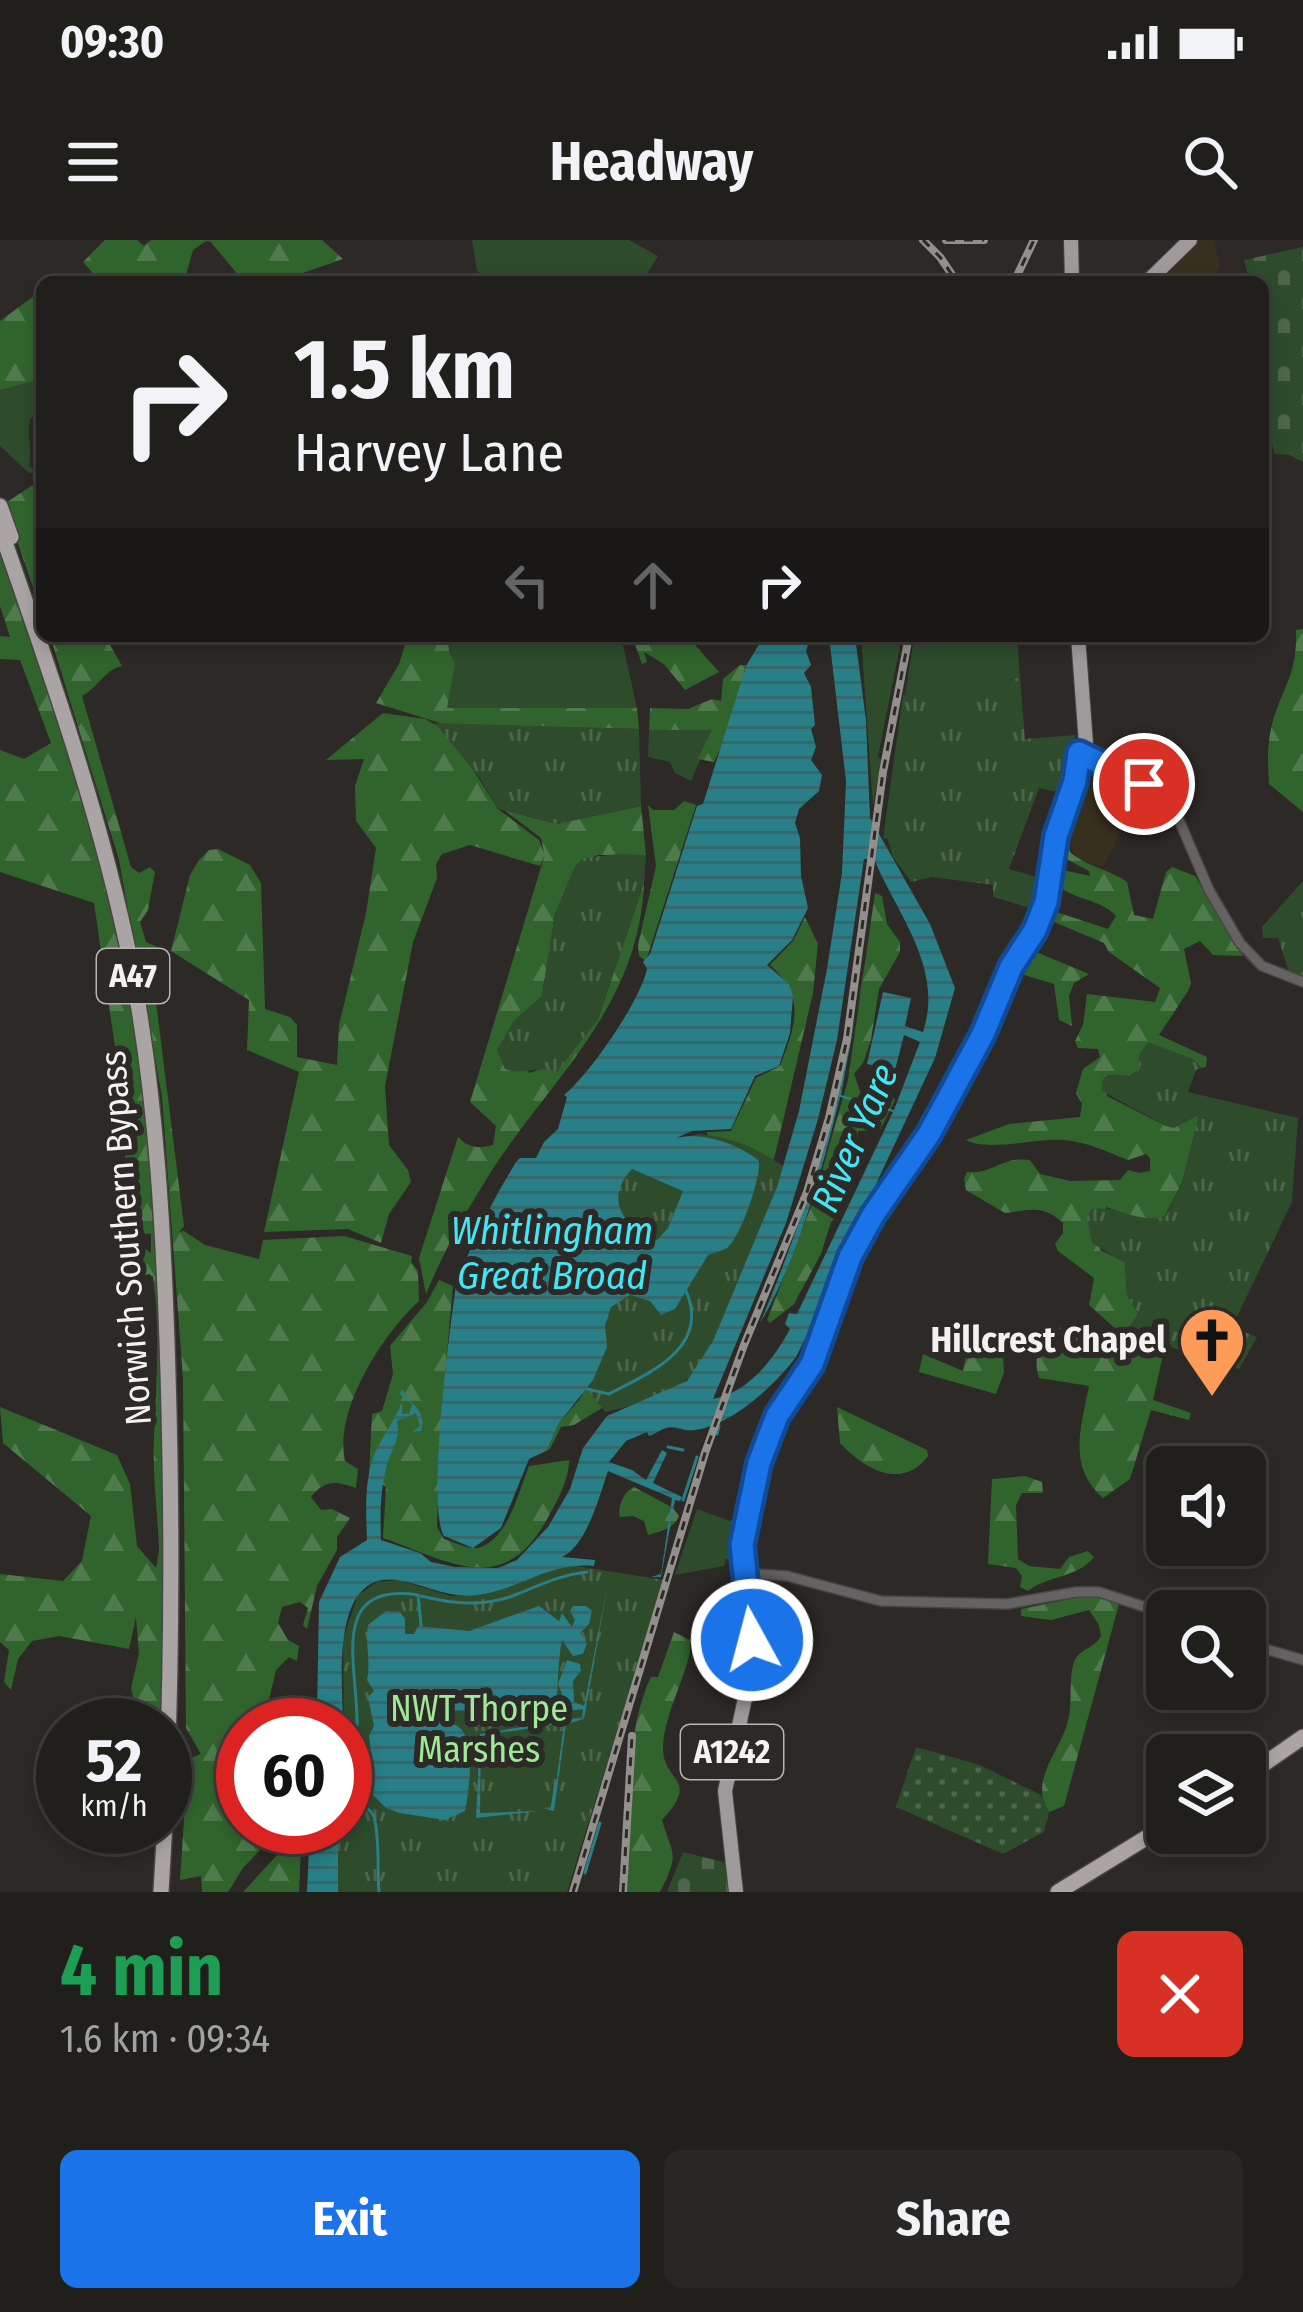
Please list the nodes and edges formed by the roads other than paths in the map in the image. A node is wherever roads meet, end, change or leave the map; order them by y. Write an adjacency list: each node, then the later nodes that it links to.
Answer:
1 (1071, 240): 3 (main road)
2 (1181, 242): 4 (main road)
3 (1072, 276)
4 (1152, 276)
5 (0, 496): 8 (highway)
6 (0, 506): 8 (highway)
7 (0, 528): 10 (highway, Norwich Southern Bypass / A47)
8 (18, 556): 9 (highway)
9 (36, 607)
10 (36, 634)
11 (39, 642): 23 (highway, Norwich Southern Bypass / A47)
12 (48, 642): 23 (highway, Norwich Southern Bypass / A47)
13 (1078, 642): 14 (main road, A1242)
14 (1081, 757): 15 (street); 16 (main road, A1242)
15 (1303, 982)
16 (743, 1573): 17 (street); 24 (main road, A1242)
17 (1146, 1607)
18 (1266, 1649): 19 (street)
19 (1303, 1660)
20 (1303, 1737): 21 (highway)
21 (1266, 1763)
22 (1146, 1838): 25 (highway)
23 (165, 1892)
24 (736, 1892)
25 (1058, 1892)

